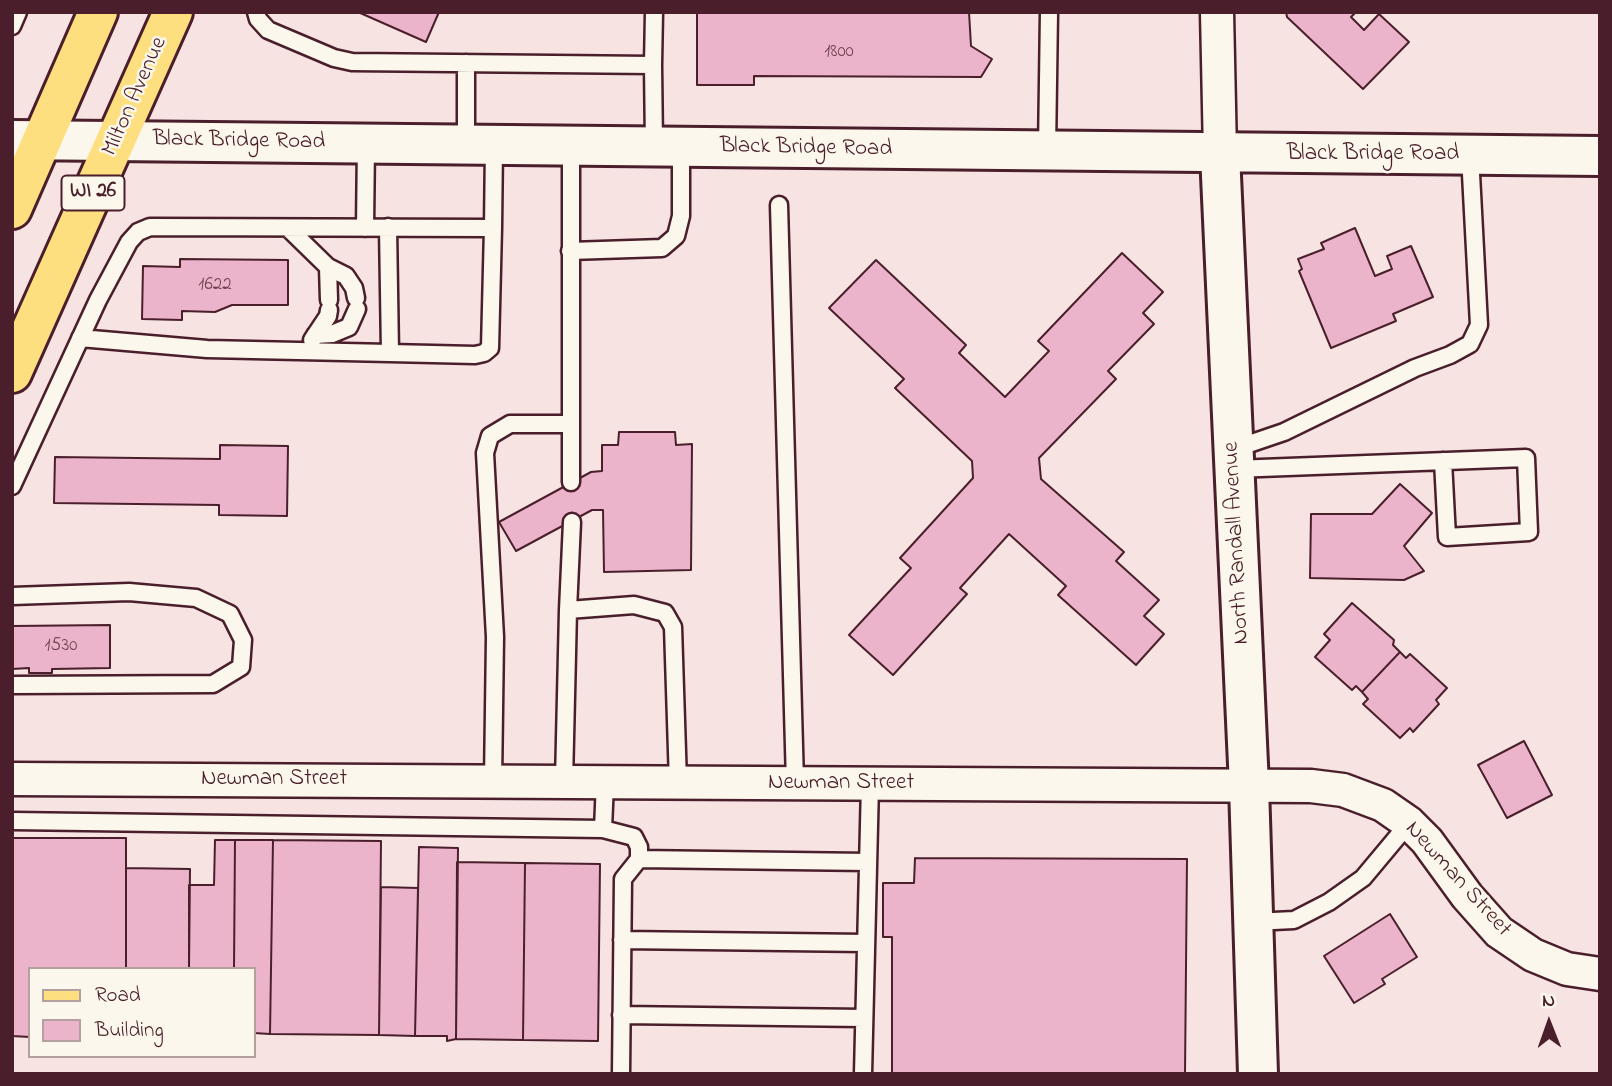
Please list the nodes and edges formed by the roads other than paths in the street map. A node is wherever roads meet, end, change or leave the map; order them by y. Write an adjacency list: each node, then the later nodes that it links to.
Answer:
1 (18, 12): 8 (lane)
2 (98, 12): 11 (main road, WI 26)
3 (173, 12): 12 (main road, Milton Avenue / WI 26)
4 (256, 12): 9 (lane)
5 (654, 12): 10 (lane)
6 (1049, 12): 17 (lane)
7 (1217, 12): 18 (street, North Randall Avenue)
8 (12, 26)
9 (466, 63): 10 (lane); 14 (lane)
10 (653, 65): 16 (lane)
11 (27, 140): 12 (street, Black Bridge Road); 22 (main road, WI 26)
12 (117, 141): 13 (street, Black Bridge Road); 33 (main road, Milton Avenue / WI 26)
13 (366, 144): 14 (street, Black Bridge Road); 24 (lane)
14 (480, 145): 15 (street, Black Bridge Road); 26 (lane)
15 (571, 146): 16 (street, Black Bridge Road); 27 (lane)
16 (667, 147): 17 (street, Black Bridge Road); 27 (lane)
17 (1047, 152): 18 (street, Black Bridge Road)
18 (1220, 154): 19 (street, Black Bridge Road); 35 (street, North Randall Avenue)
19 (1471, 155): 20 (street, Black Bridge Road); 35 (lane)
20 (1600, 156)
21 (779, 205): 48 (lane)
22 (12, 209)
23 (288, 228): 24 (lane); 28 (lane); 30 (lane)
24 (365, 228): 25 (lane)
25 (388, 228): 26 (lane); 32 (lane)
26 (492, 228): 32 (lane)
27 (570, 251): 34 (lane)
28 (328, 267): 29 (lane); 29 (lane)
29 (315, 335): 31 (lane)
30 (80, 338): 31 (lane); 38 (lane)
31 (305, 351): 32 (lane)
32 (390, 353)
33 (12, 373)
34 (570, 424): 37 (lane); 44 (lane)
35 (1234, 459): 36 (lane); 50 (street, North Randall Avenue)
36 (1443, 461): 36 (lane)
37 (571, 482)
38 (12, 486)
39 (572, 522): 41 (lane)
40 (12, 596): 42 (lane)
41 (568, 610): 45 (lane); 47 (lane)
42 (12, 685)
43 (12, 779): 44 (street, Newman Street)
44 (493, 782): 45 (street, Newman Street)
45 (564, 782): 46 (street, Newman Street)
46 (605, 782): 47 (street, Newman Street); 53 (lane)
47 (678, 783): 48 (street, Newman Street)
48 (795, 783): 49 (street, Newman Street)
49 (870, 784): 50 (street, Newman Street); 55 (lane)
50 (1249, 786): 52 (street, Newman Street); 56 (street, North Randall Avenue)
51 (12, 821): 53 (lane)
52 (1409, 823): 56 (lane); 59 (street, Newman Street)
53 (603, 829): 54 (lane)
54 (639, 859): 55 (lane); 57 (lane)
55 (868, 862): 58 (lane)
56 (1253, 922): 64 (street, North Randall Avenue)
57 (622, 940): 58 (lane); 60 (lane)
58 (866, 943): 61 (lane)
59 (1600, 974)
60 (621, 1015): 61 (lane); 62 (lane)
61 (864, 1018): 63 (lane)
62 (621, 1074)
63 (863, 1074)
64 (1258, 1074)

